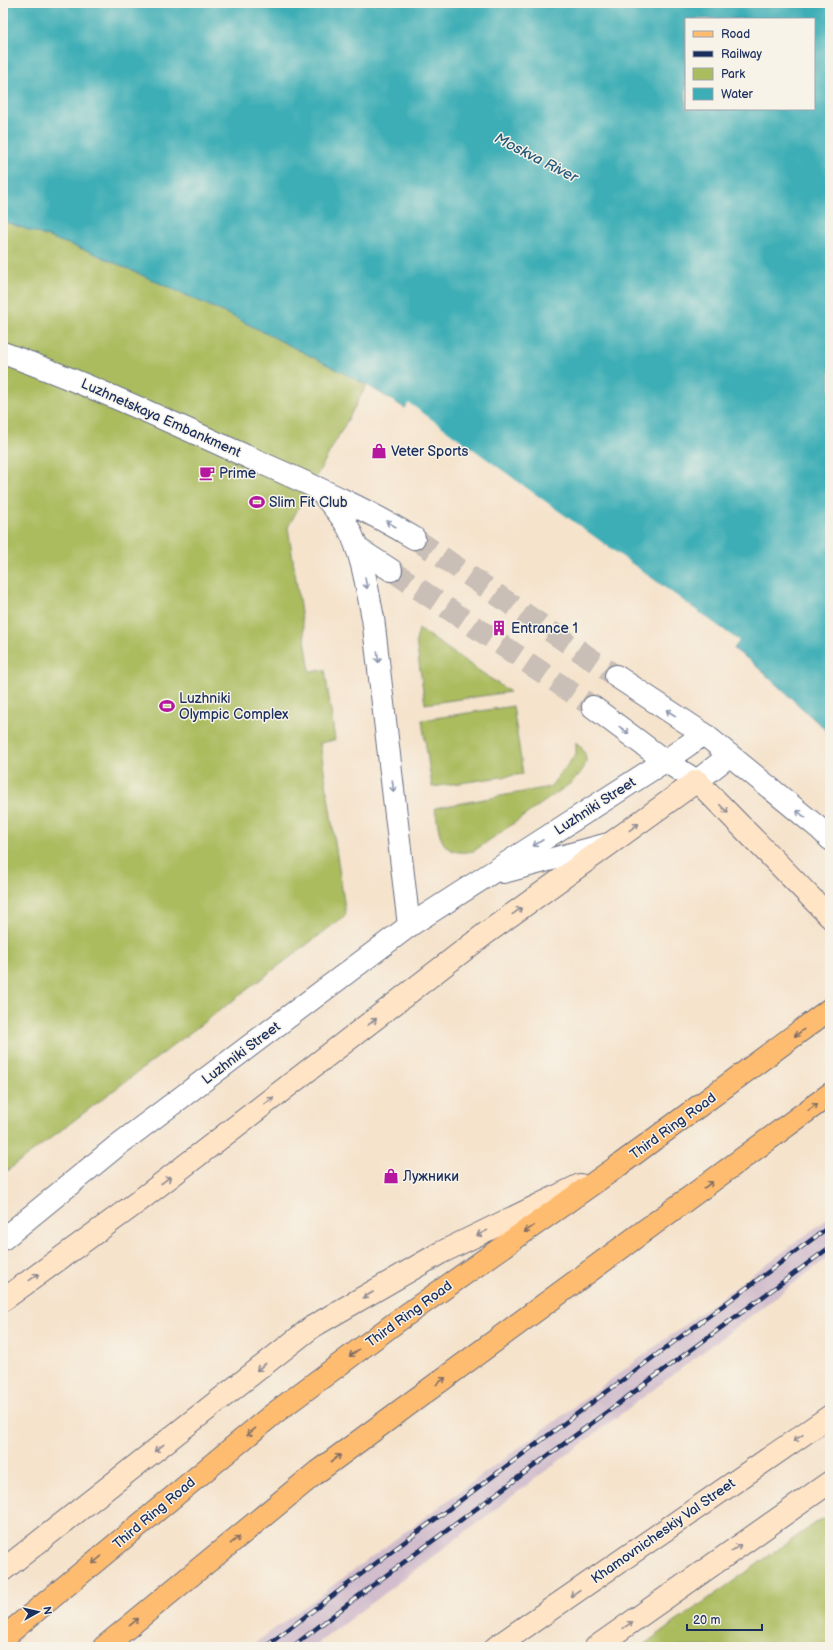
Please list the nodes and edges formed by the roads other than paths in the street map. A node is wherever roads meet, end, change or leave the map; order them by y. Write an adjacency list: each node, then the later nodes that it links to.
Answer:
1 (3, 353): 2 (street, Luzhnetskaya Embankment)
2 (317, 488): 3 (street, Luzhnetskaya Embankment, one-way to 2); 4 (street, Luzhnetskaya Embankment)
3 (414, 538)
4 (357, 548): 5 (street); 16 (street, Luzhnetskaya Embankment, one-way to 16)
5 (391, 570)
6 (616, 676): 8 (street, one-way to 6)
7 (593, 707): 10 (street, one-way to 10)
8 (704, 734): 9 (street); 10 (street, Luzhniki Street)
9 (730, 756): 11 (street); 12 (street, one-way to 9)
10 (665, 760): 11 (street); 14 (street, Luzhniki Street, one-way to 14)
11 (697, 781): 13 (main road, one-way to 11); 15 (main road, one-way to 15)
12 (830, 839)
13 (610, 844): 14 (street, Luzhniki Street); 21 (main road, one-way to 13)
14 (486, 877): 16 (street, Luzhniki Street)
15 (830, 916)
16 (409, 926): 20 (street, Luzhniki Street)
17 (830, 1010): 19 (main road, Third Ring Road, one-way to 19)
18 (830, 1094): 26 (main road, one-way to 18)
19 (618, 1166): 24 (main road, one-way to 24); 25 (main road, Third Ring Road, one-way to 25)
20 (3, 1239)
21 (3, 1300)
22 (830, 1416): 27 (main road, Khamovnicheskiy Val Street, one-way to 27)
23 (830, 1482): 28 (main road, one-way to 23)
24 (3, 1570)
25 (3, 1638)
26 (104, 1647)
27 (496, 1647)
28 (596, 1647)

